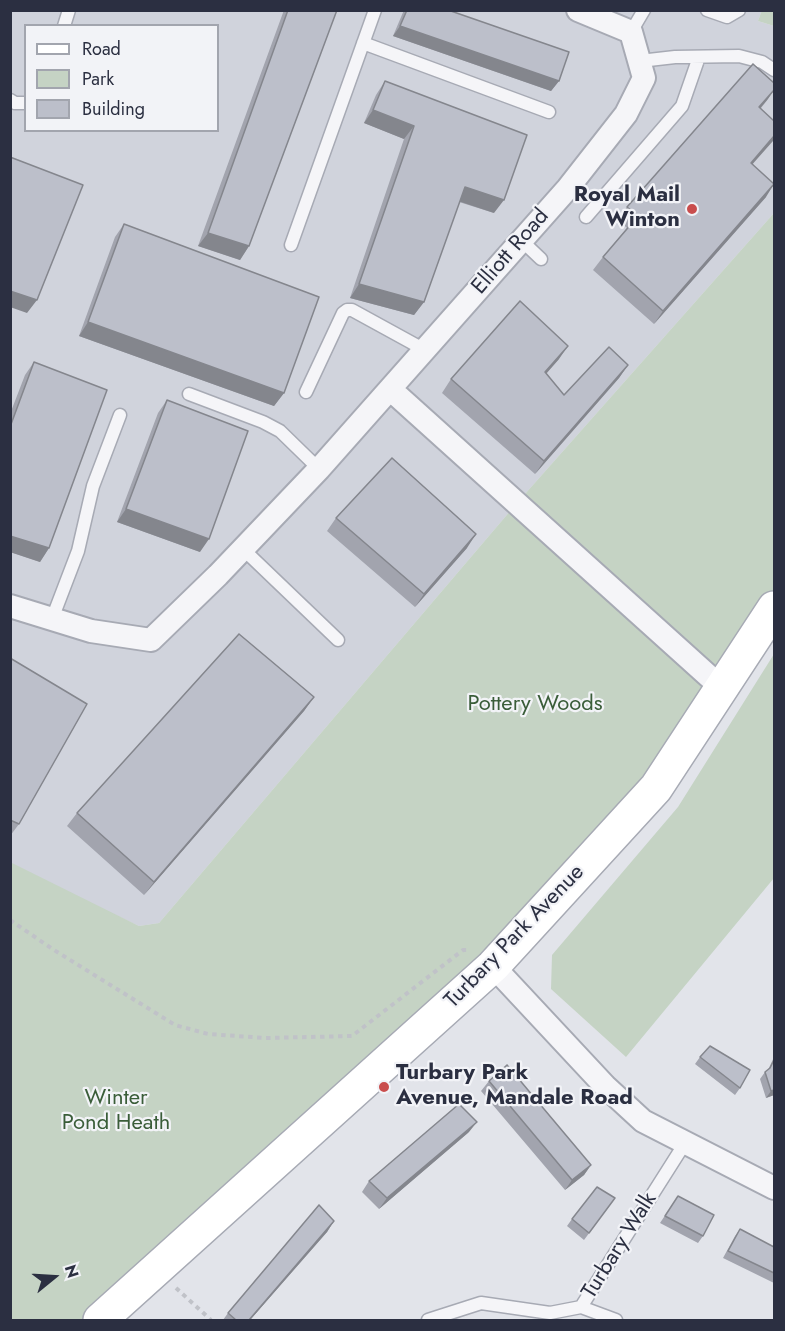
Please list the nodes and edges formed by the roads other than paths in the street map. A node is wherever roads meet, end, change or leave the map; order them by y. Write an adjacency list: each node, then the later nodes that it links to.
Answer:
1 (375, 10): 7 (lane)
2 (578, 10): 6 (street)
3 (644, 10): 6 (lane)
4 (707, 10): 5 (lane)
5 (739, 10)
6 (631, 32): 9 (street, Elliott Road)
7 (363, 43): 11 (lane); 14 (lane)
8 (699, 57): 9 (lane); 10 (lane); 12 (lane)
9 (640, 61): 13 (street, Elliott Road)
10 (774, 70)
11 (549, 112)
12 (586, 217)
13 (521, 240): 15 (lane); 16 (street, Elliott Road)
14 (291, 245)
15 (541, 259)
16 (424, 350): 17 (street, Elliott Road); 18 (lane)
17 (390, 389): 21 (street, Elliott Road); 27 (street)
18 (306, 392)
19 (189, 394): 21 (lane)
20 (120, 415): 25 (lane)
21 (319, 469): 22 (street, Elliott Road)
22 (243, 549): 25 (street, Elliott Road); 26 (lane)
23 (10, 606): 25 (street, Elliott Road)
24 (774, 608): 27 (street, Turbary Park Avenue)
25 (52, 619)
26 (338, 640)
27 (723, 689): 28 (street, Turbary Park Avenue)
28 (500, 959): 29 (street); 32 (street, Turbary Park Avenue)
29 (685, 1143): 30 (street); 31 (lane, Turbary Walk)
30 (774, 1188)
31 (581, 1307): 33 (lane, Turbary Walk); 34 (lane)
32 (100, 1320)
33 (428, 1320)
34 (616, 1320)

